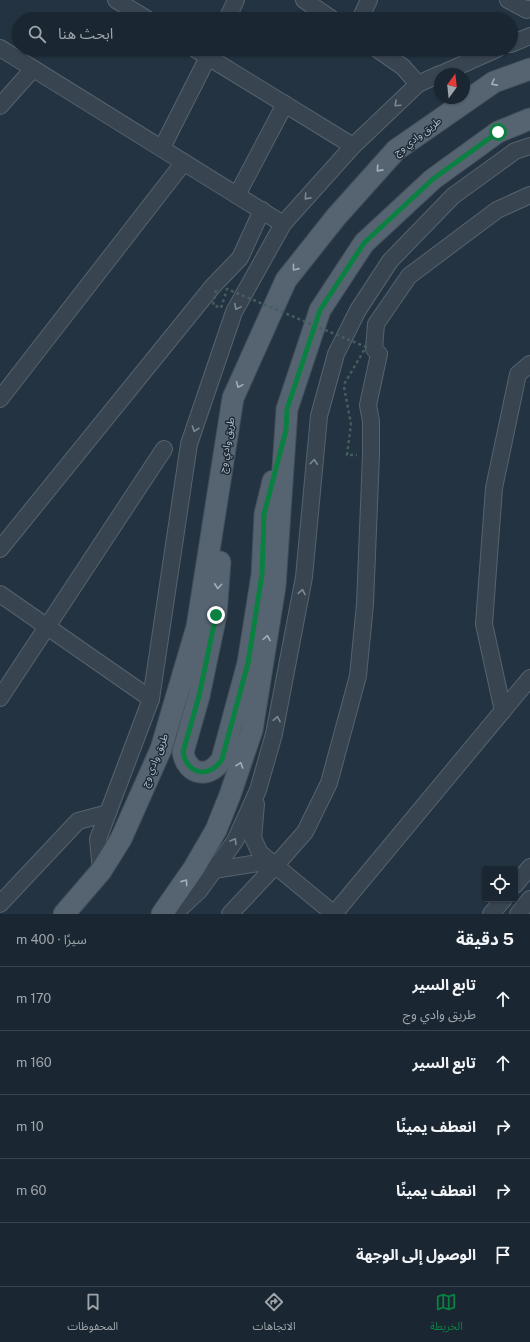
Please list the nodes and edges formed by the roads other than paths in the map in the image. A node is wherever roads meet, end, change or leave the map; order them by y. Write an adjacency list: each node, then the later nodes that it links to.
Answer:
1 (116, 0): 7 (street)
2 (236, 0): 8 (street)
3 (304, 0): 9 (street)
4 (369, 0): 10 (street)
5 (508, 0): 6 (street)
6 (530, 9)
7 (136, 12)
8 (230, 12)
9 (322, 12)
10 (363, 12)
11 (530, 36): 12 (street)
12 (518, 41)
13 (0, 48): 14 (street)
14 (12, 56)
15 (13, 56): 21 (street)
16 (203, 56): 30 (street)
17 (211, 56): 25 (street)
18 (387, 56): 24 (street)
19 (481, 56): 20 (street)
20 (454, 68)
21 (33, 69): 26 (street); 30 (street)
22 (530, 69): 40 (main road, طريق وادي وج, one-way to 40)
23 (434, 77): 24 (street)
24 (418, 84): 28 (street, one-way to 28)
25 (285, 104): 28 (street); 32 (street)
26 (0, 106)
27 (530, 119): 38 (main road)
28 (352, 146): 35 (street, one-way to 35)
29 (530, 146): 48 (street, one-way to 29)
30 (162, 148): 31 (street)
31 (184, 162): 32 (street); 37 (street)
32 (237, 195): 34 (street)
33 (530, 195): 50 (street)
34 (262, 210): 35 (street); 41 (street)
35 (283, 224): 46 (street, one-way to 46)
36 (530, 364): 47 (street)
37 (0, 399)
38 (286, 430): 40 (main road, one-way to 38); 59 (main road, one-way to 38)
39 (164, 449): 43 (street)
40 (214, 520): 53 (main road, طريق وادي وج)
41 (0, 549)
42 (0, 594): 43 (street)
43 (48, 627): 45 (street); 46 (street)
44 (530, 678): 47 (street)
45 (0, 698)
46 (151, 699): 49 (street)
47 (503, 711): 62 (street)
48 (258, 790): 50 (street); 52 (street, one-way to 48)
49 (108, 813): 53 (street); 57 (street)
50 (275, 866): 52 (street); 61 (street); 62 (street)
51 (530, 867): 54 (street)
52 (214, 870): 60 (street)
53 (101, 871): 58 (main road, طريق وادي وج)
54 (518, 881)
55 (530, 900): 64 (street)
56 (501, 902): 63 (street)
57 (0, 904)
58 (64, 914)
59 (162, 914)
60 (174, 914)
61 (230, 914)
62 (334, 914)
63 (491, 914)
64 (518, 914)

